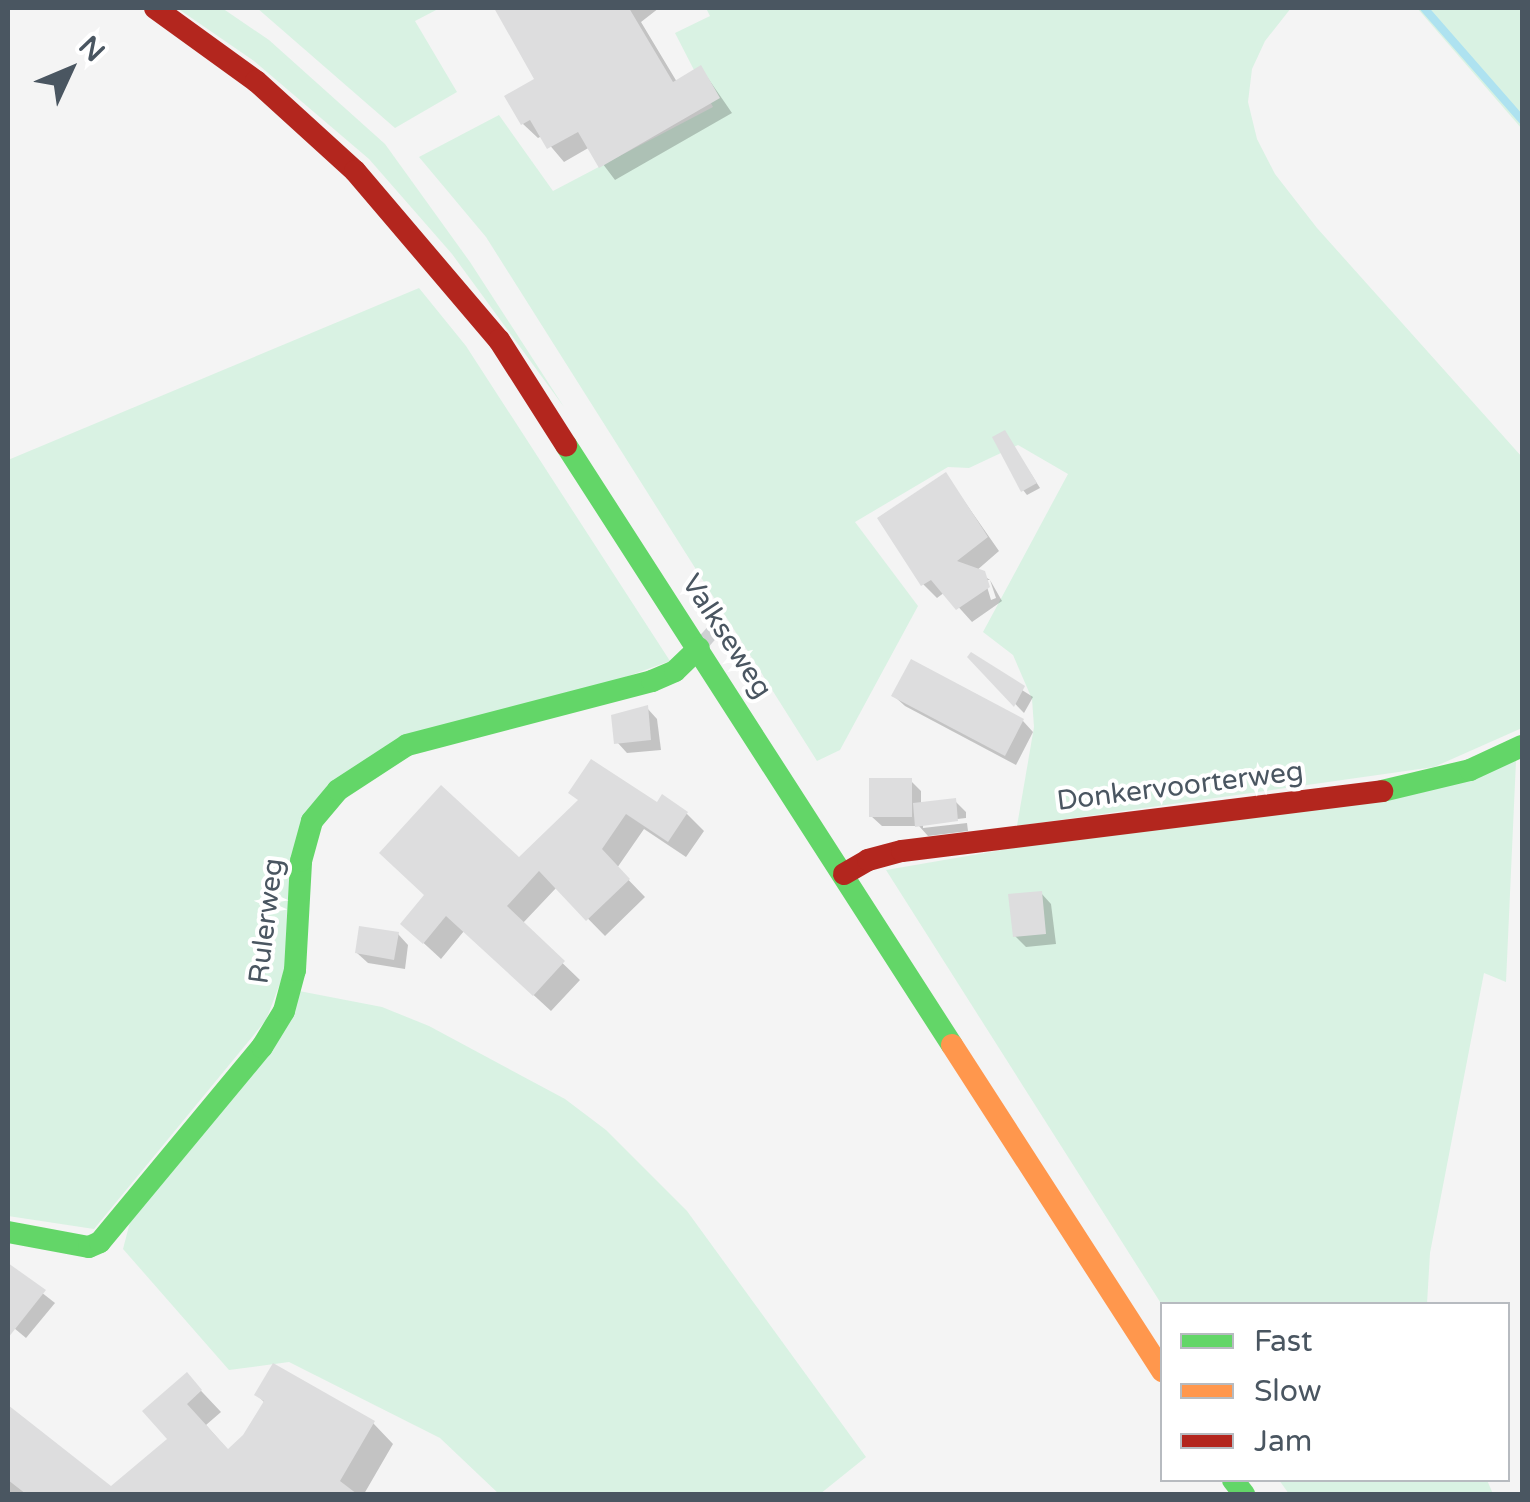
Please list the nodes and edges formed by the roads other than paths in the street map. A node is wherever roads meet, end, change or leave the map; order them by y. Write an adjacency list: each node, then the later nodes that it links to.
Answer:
1 (156, 8): 3 (main road, Valkseweg)
2 (718, 626): 3 (lane)
3 (699, 648): 5 (main road, Valkseweg); 6 (main road, Rulerweg)
4 (1522, 746): 5 (main road, Donkervoorterweg)
5 (844, 874): 7 (main road, Valkseweg)
6 (8, 1232)
7 (1160, 1368)

